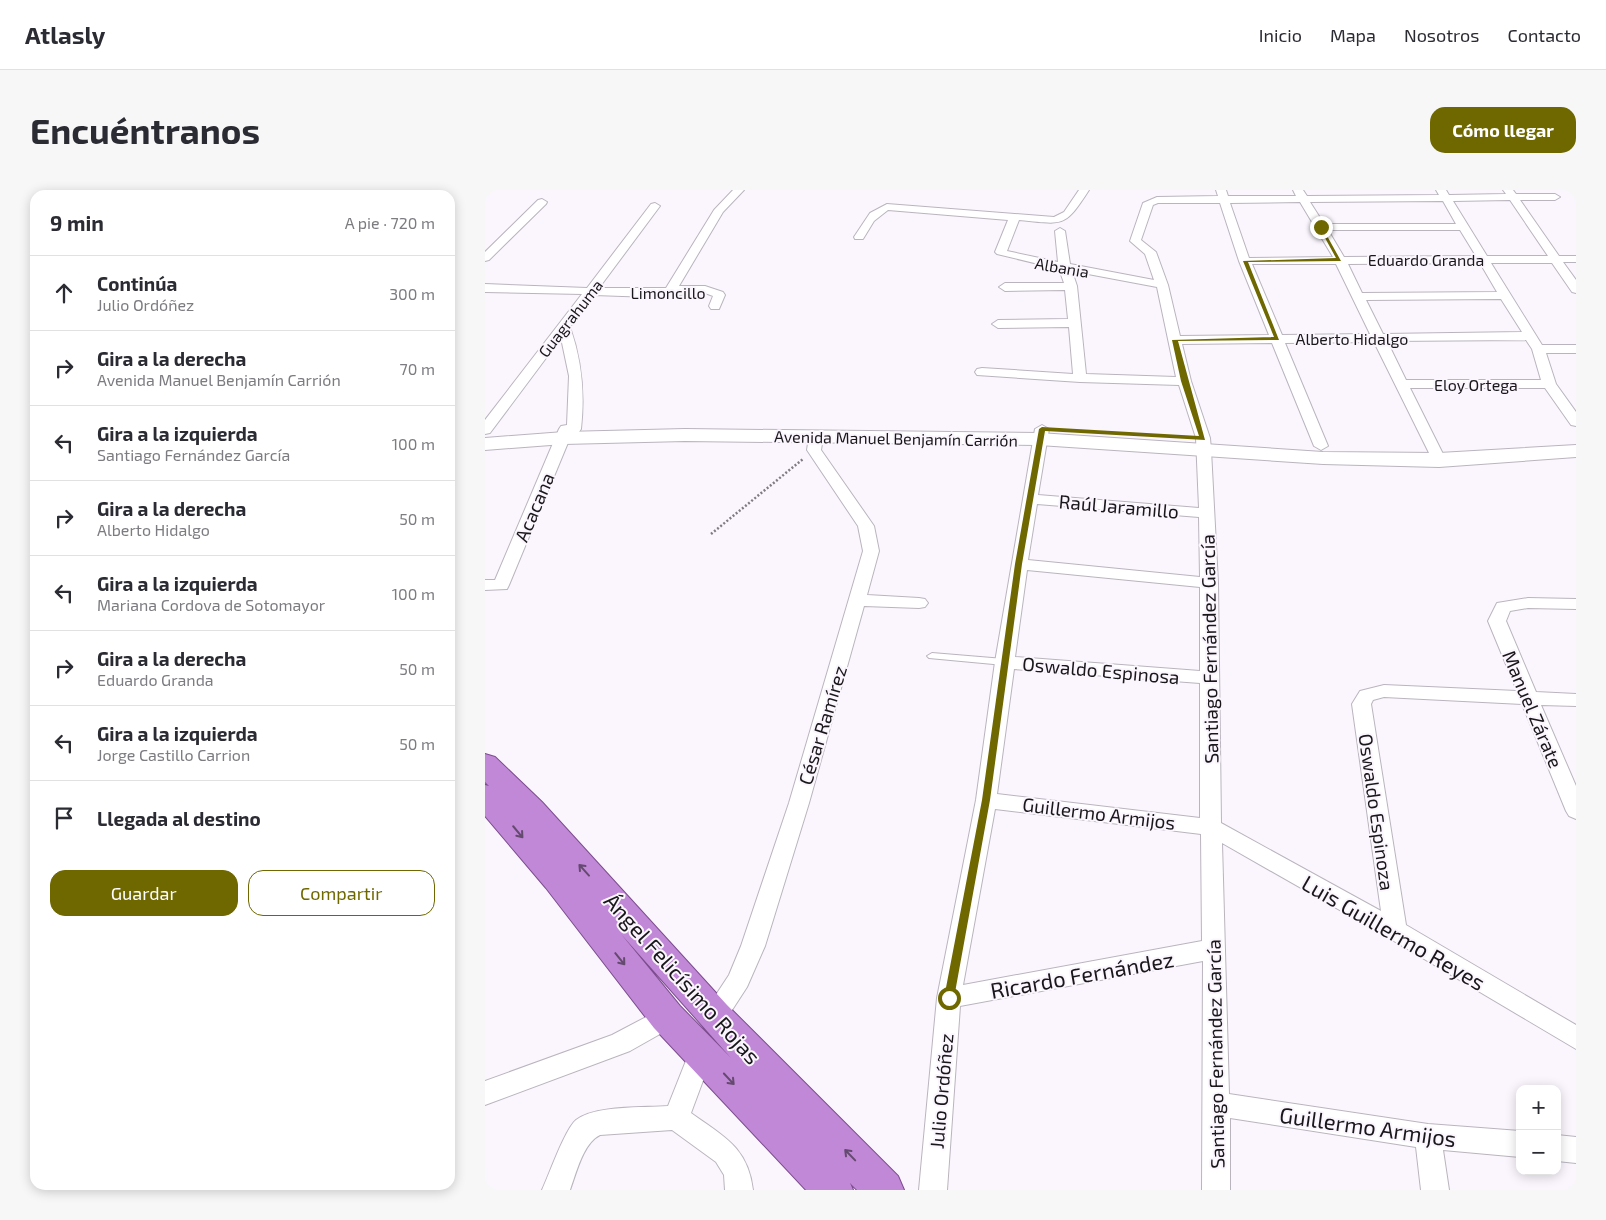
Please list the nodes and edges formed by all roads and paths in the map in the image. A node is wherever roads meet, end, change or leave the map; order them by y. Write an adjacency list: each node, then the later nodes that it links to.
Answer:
1 (739, 190): 26 (street)
2 (1084, 190): 10 (street)
3 (1443, 193): 5 (street); 6 (street); 12 (street)
4 (1223, 194): 5 (street); 20 (street); 22 (street, Santiago Fernández García)
5 (1300, 194): 11 (street)
6 (1511, 194): 7 (street); 16 (street)
7 (1555, 198)
8 (542, 202): 15 (street)
9 (655, 206): 28 (street, Guagrahuma)
10 (1015, 216): 14 (street); 21 (street, Albania)
11 (1321, 227): 12 (street); 19 (street)
12 (1463, 227): 17 (street)
13 (1060, 231): 21 (street)
14 (859, 237)
15 (487, 254)
16 (1555, 258): 17 (street, Eduardo Granda); 18 (street, Eduardo Granda); 27 (street)
17 (1484, 259): 19 (street, Eduardo Granda); 29 (street)
18 (1576, 259)
19 (1340, 260): 20 (street, Eduardo Granda); 30 (street)
20 (1245, 261): 36 (street)
21 (1065, 268): 22 (street, Albania); 23 (street)
22 (1162, 285): 38 (street, Santiago Fernández García)
23 (1071, 286): 24 (street); 32 (street)
24 (1005, 287)
25 (485, 288): 28 (street, Limoncillo)
26 (671, 289): 28 (street, Limoncillo); 31 (street, Limoncillo)
27 (1576, 289)
28 (592, 291): 34 (street, Guagrahuma)
29 (1504, 295): 30 (street); 35 (street)
30 (1358, 297): 37 (street)
31 (715, 306)
32 (1075, 323): 33 (street); 42 (street)
33 (998, 324)
34 (563, 325): 47 (street, Guagrahuma); 48 (street, Acacana)
35 (1529, 336): 37 (street, Alberto Hidalgo); 39 (street)
36 (1277, 339): 37 (street, Alberto Hidalgo); 38 (street, Alberto Hidalgo); 55 (street)
37 (1378, 339): 44 (street)
38 (1175, 340): 43 (street, Santiago Fernández García)
39 (1538, 349): 40 (street); 45 (street)
40 (1576, 349)
41 (982, 372): 42 (street)
42 (1080, 378): 43 (street)
43 (1184, 381): 54 (street, Santiago Fernández García)
44 (1403, 384): 45 (street, Eloy Ortega); 57 (street)
45 (1549, 384): 46 (street)
46 (1576, 422)
47 (485, 430)
48 (568, 432): 49 (main road, Avenida Manuel Benjamín Carrión); 50 (main road, Avenida Manuel Benjamín Carrión); 52 (main road, Avenida Manuel Benjamín Carrión); 53 (main road, Avenida Manuel Benjamín Carrión); 63 (street, Acacana)
49 (485, 434)
50 (1041, 434): 53 (main road, Avenida Manuel Benjamín Carrión); 54 (main road, Avenida Manuel Benjamín Carrión); 58 (street, Julio Ordóñez)
51 (1576, 438): 57 (main road, Avenida Manuel Benjamín Carrión)
52 (485, 444)
53 (815, 444): 60 (path); 64 (street, César Ramírez)
54 (1203, 444): 55 (main road, Avenida Manuel Benjamín Carrión); 57 (main road, Avenida Manuel Benjamín Carrión); 59 (street, Santiago Fernández García)
55 (1321, 446): 57 (main road, Avenida Manuel Benjamín Carrión)
56 (1576, 451): 57 (main road, Avenida Manuel Benjamín Carrión)
57 (1437, 454)
58 (1031, 499): 59 (street, Raúl Jaramillo); 61 (street, Julio Ordóñez)
59 (1207, 513): 62 (street, Santiago Fernández García)
60 (711, 534)
61 (1019, 564): 62 (street); 68 (street, Julio Ordóñez)
62 (1210, 584): 69 (street, Santiago Fernández García)
63 (493, 585)
64 (857, 600): 65 (street); 80 (street, César Ramírez)
65 (919, 603)
66 (1576, 604): 70 (street, Manuel Zárate)
67 (932, 656): 68 (lane, Oswaldo Espinosa)
68 (1005, 662): 69 (street, Oswaldo Espinosa); 74 (street, Julio Ordóñez)
69 (1210, 678): 76 (street, Santiago Fernández García)
70 (1529, 698): 71 (street); 75 (street, Manuel Zárate); 77 (street, Oswaldo Espinoza)
71 (1576, 700)
72 (485, 764): 80 (highway, Ángel Felicísimo Rojas, one-way to 72)
73 (485, 796): 81 (highway, Ángel Felicísimo Rojas, one-way to 81)
74 (986, 800): 76 (street, Guillermo Armijos); 79 (street, Julio Ordóñez)
75 (1576, 811)
76 (1211, 827): 77 (street, Luis Guillermo Reyes); 78 (street, Santiago Fernández García)
77 (1395, 930): 82 (street, Luis Guillermo Reyes)
78 (1214, 949): 79 (street, Ricardo Fernández); 85 (street, Santiago Fernández García)
79 (949, 998): 95 (street, Julio Ordóñez)
80 (714, 1016): 94 (highway, Ángel Felicísimo Rojas, one-way to 80)
81 (667, 1017): 83 (highway, Ángel Felicísimo Rojas); 84 (street)
82 (1576, 1038)
83 (702, 1051): 86 (street); 93 (highway, Ángel Felicísimo Rojas, one-way to 93)
84 (485, 1093)
85 (1218, 1104): 87 (street, Guillermo Armijos); 96 (street, Santiago Fernández García)
86 (676, 1118): 91 (street); 92 (street)
87 (1428, 1136): 88 (street, Guillermo Armijos); 97 (street)
88 (1516, 1144)
89 (1561, 1148): 90 (street)
90 (1576, 1150)
91 (556, 1190)
92 (739, 1190)
93 (833, 1190)
94 (884, 1190)
95 (933, 1190)
96 (1216, 1190)
97 (1435, 1190)

